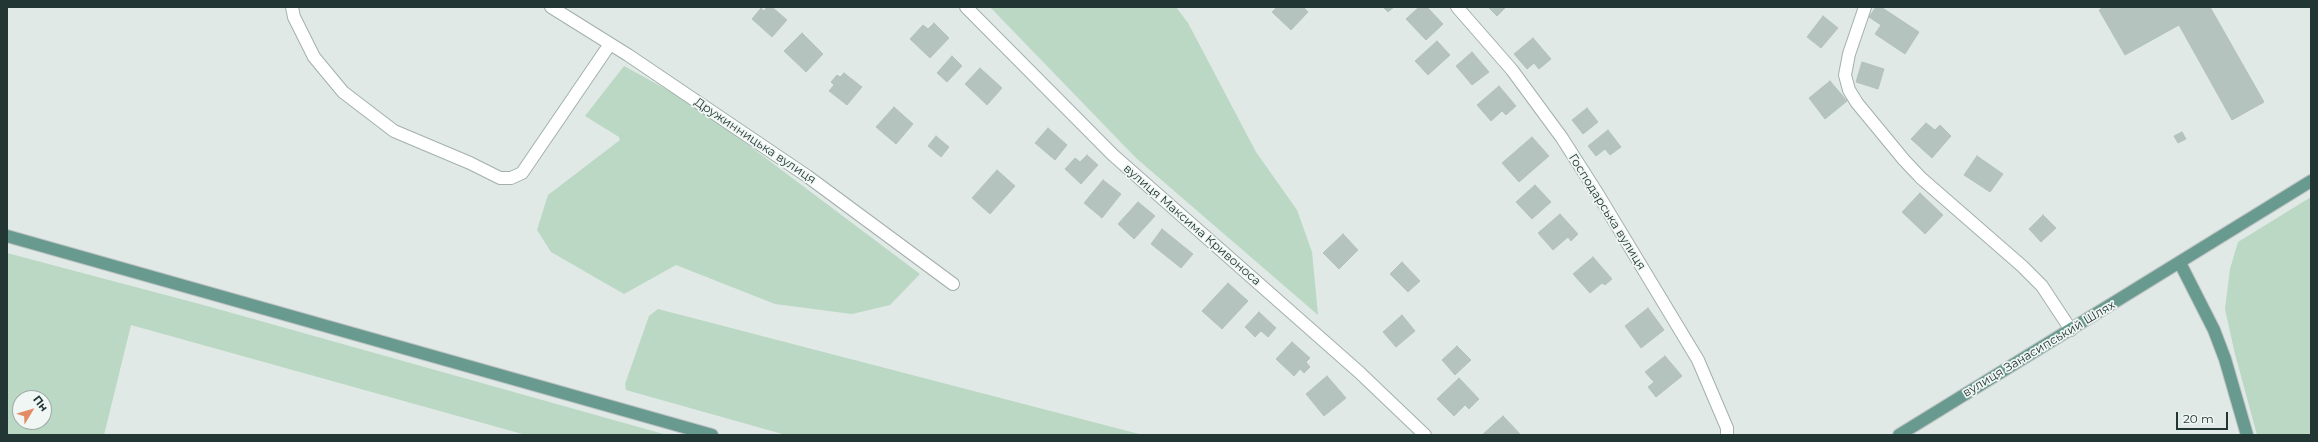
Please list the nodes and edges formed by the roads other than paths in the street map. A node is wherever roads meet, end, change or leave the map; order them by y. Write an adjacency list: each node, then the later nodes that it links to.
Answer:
1 (292, 7): 6 (street)
2 (551, 7): 6 (street, Дружинницька вулиця)
3 (966, 7): 13 (street, вулиця Максима Кривоноса)
4 (1457, 7): 14 (street, Господарська вулиця)
5 (1865, 7): 11 (street)
6 (610, 44): 10 (street, Дружинницька вулиця)
7 (2311, 181): 9 (main road, вулиця Занасипський Шлях)
8 (7, 236): 12 (main road)
9 (2180, 263): 11 (main road, вулиця Занасипський Шлях); 16 (main road)
10 (953, 284)
11 (2071, 330): 15 (main road, вулиця Занасипський Шлях)
12 (712, 435)
13 (1425, 435)
14 (1727, 435)
15 (1899, 435)
16 (2247, 435)

